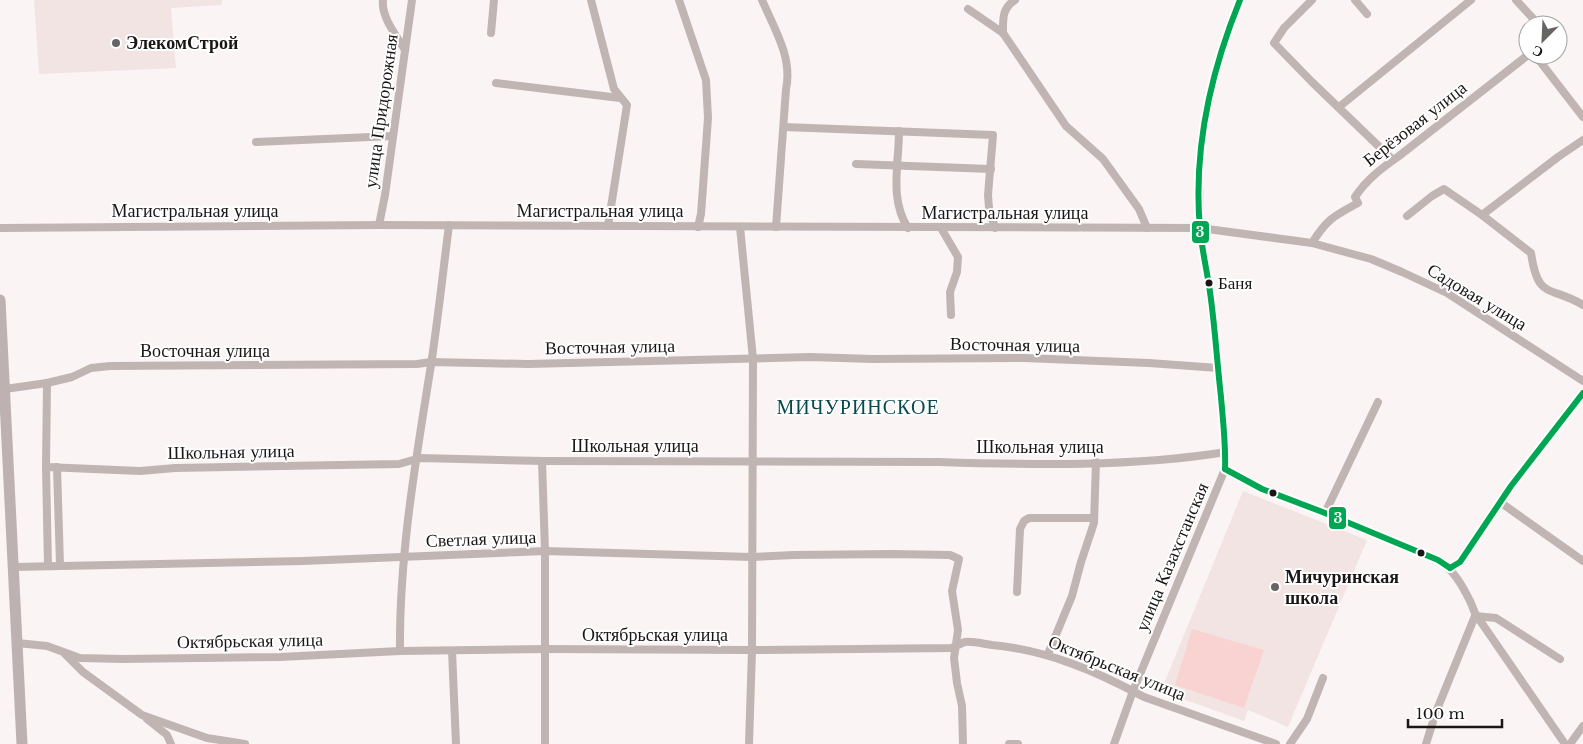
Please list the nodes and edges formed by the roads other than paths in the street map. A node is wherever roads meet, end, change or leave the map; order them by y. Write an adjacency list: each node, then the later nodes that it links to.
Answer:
1 (383, 0): 18 (street)
2 (412, 0): 18 (street, улица Придорожная)
3 (494, 0): 16 (street)
4 (592, 0): 22 (street)
5 (679, 0): 39 (street)
6 (762, 0): 25 (street)
7 (1015, 0): 17 (street)
8 (1240, 0): 47 (street, улица Казахстанская)
9 (1312, 0): 23 (street)
10 (1355, 0): 14 (street)
11 (1471, 0): 23 (street)
12 (1516, 0): 15 (street)
13 (968, 9): 17 (street)
14 (1367, 14)
15 (1530, 15)
16 (491, 33)
17 (1003, 33): 46 (street)
18 (405, 50): 27 (street, улица Придорожная)
19 (1518, 62): 30 (street, Берёзовая улица)
20 (1543, 65): 24 (street)
21 (496, 83): 22 (street)
22 (620, 98): 38 (street)
23 (1339, 106): 30 (street)
24 (1583, 117)
25 (784, 127): 26 (street); 41 (street)
26 (899, 131): 32 (street); 33 (street)
27 (393, 136): 29 (street); 36 (street, улица Придорожная)
28 (1583, 140): 35 (street)
29 (256, 142)
30 (1393, 160): 48 (street, Берёзовая улица)
31 (856, 164): 32 (street)
32 (898, 165): 33 (street); 43 (street)
33 (992, 169): 45 (street)
34 (1407, 216): 35 (street)
35 (1482, 216): 50 (street)
36 (379, 225): 37 (street, Магистральная улица); 42 (street, Магистральная улица)
37 (449, 225): 38 (street, Магистральная улица); 53 (street)
38 (608, 226): 39 (street, Магистральная улица)
39 (698, 227): 40 (street, Магистральная улица)
40 (740, 227): 41 (street, Магистральная улица); 52 (street)
41 (776, 227): 43 (street, Магистральная улица)
42 (0, 228)
43 (908, 228): 44 (street, Магистральная улица)
44 (942, 228): 45 (street, Магистральная улица); 51 (street)
45 (995, 228): 46 (street, Магистральная улица)
46 (1147, 228): 47 (street, Магистральная улица)
47 (1200, 228): 48 (street, Садовая улица); 54 (street, улица Казахстанская)
48 (1312, 243): 55 (street, Садовая улица)
49 (0, 300): 57 (highway)
50 (1583, 305)
51 (951, 315)
52 (752, 359): 53 (street, Восточная улица); 54 (street, Восточная улица); 62 (street)
53 (431, 362): 56 (street, Восточная улица); 61 (street)
54 (1218, 368): 60 (street, улица Казахстанская)
55 (1583, 381)
56 (46, 383): 57 (street, Восточная улица); 65 (street)
57 (5, 389): 77 (highway)
58 (1583, 393): 68 (street)
59 (1378, 402): 69 (street)
60 (1226, 452): 64 (street, Школьная улица); 67 (street, улица Казахстанская)
61 (416, 460): 63 (street, Школьная улица); 66 (street, Школьная улица); 72 (street)
62 (753, 460): 63 (street, Школьная улица); 64 (street, Школьная улица); 73 (street)
63 (542, 461): 71 (street)
64 (1096, 462): 70 (street)
65 (46, 467): 66 (street, Школьная улица); 75 (street)
66 (57, 467): 76 (street)
67 (1225, 469): 69 (street); 91 (street, улица Казахстанская)
68 (1500, 502): 74 (street); 78 (street)
69 (1325, 513): 78 (street)
70 (1094, 518): 79 (street); 88 (street)
71 (545, 551): 72 (street, Светлая улица); 73 (street, Светлая улица); 83 (street)
72 (405, 557): 76 (street, Светлая улица); 85 (street)
73 (752, 557): 82 (street, Светлая улица); 84 (street)
74 (1583, 560)
75 (48, 566): 76 (street, Светлая улица); 77 (street, Светлая улица)
76 (60, 566)
77 (13, 567): 81 (highway)
78 (1450, 568): 80 (street)
79 (1017, 592)
80 (1475, 616): 89 (street); 106 (street); 107 (street)
81 (17, 643): 87 (street, Октябрьская улица); 94 (highway)
82 (956, 646): 84 (street, Октябрьская улица); 88 (street, Октябрьская улица); 100 (street)
83 (544, 649): 84 (street, Октябрьская улица); 86 (street, Октябрьская улица); 98 (street)
84 (752, 650): 99 (street)
85 (400, 651): 86 (street, Октябрьская улица); 87 (street, Октябрьская улица)
86 (452, 651): 97 (street)
87 (63, 652): 92 (street)
88 (1048, 654): 91 (street, Октябрьская улица)
89 (1560, 659)
90 (1323, 678): 105 (street)
91 (1133, 691): 103 (street, улица Казахстанская); 104 (street, Октябрьская улица)
92 (142, 714): 95 (street); 96 (street)
93 (1583, 726): 108 (street)
94 (22, 744)
95 (171, 744)
96 (245, 744)
97 (456, 744)
98 (545, 744)
99 (749, 744)
100 (963, 744)
101 (1009, 744): 102 (street)
102 (1018, 744)
103 (1114, 744)
104 (1276, 744)
105 (1290, 744)
106 (1426, 744)
107 (1565, 744)
108 (1570, 744)

